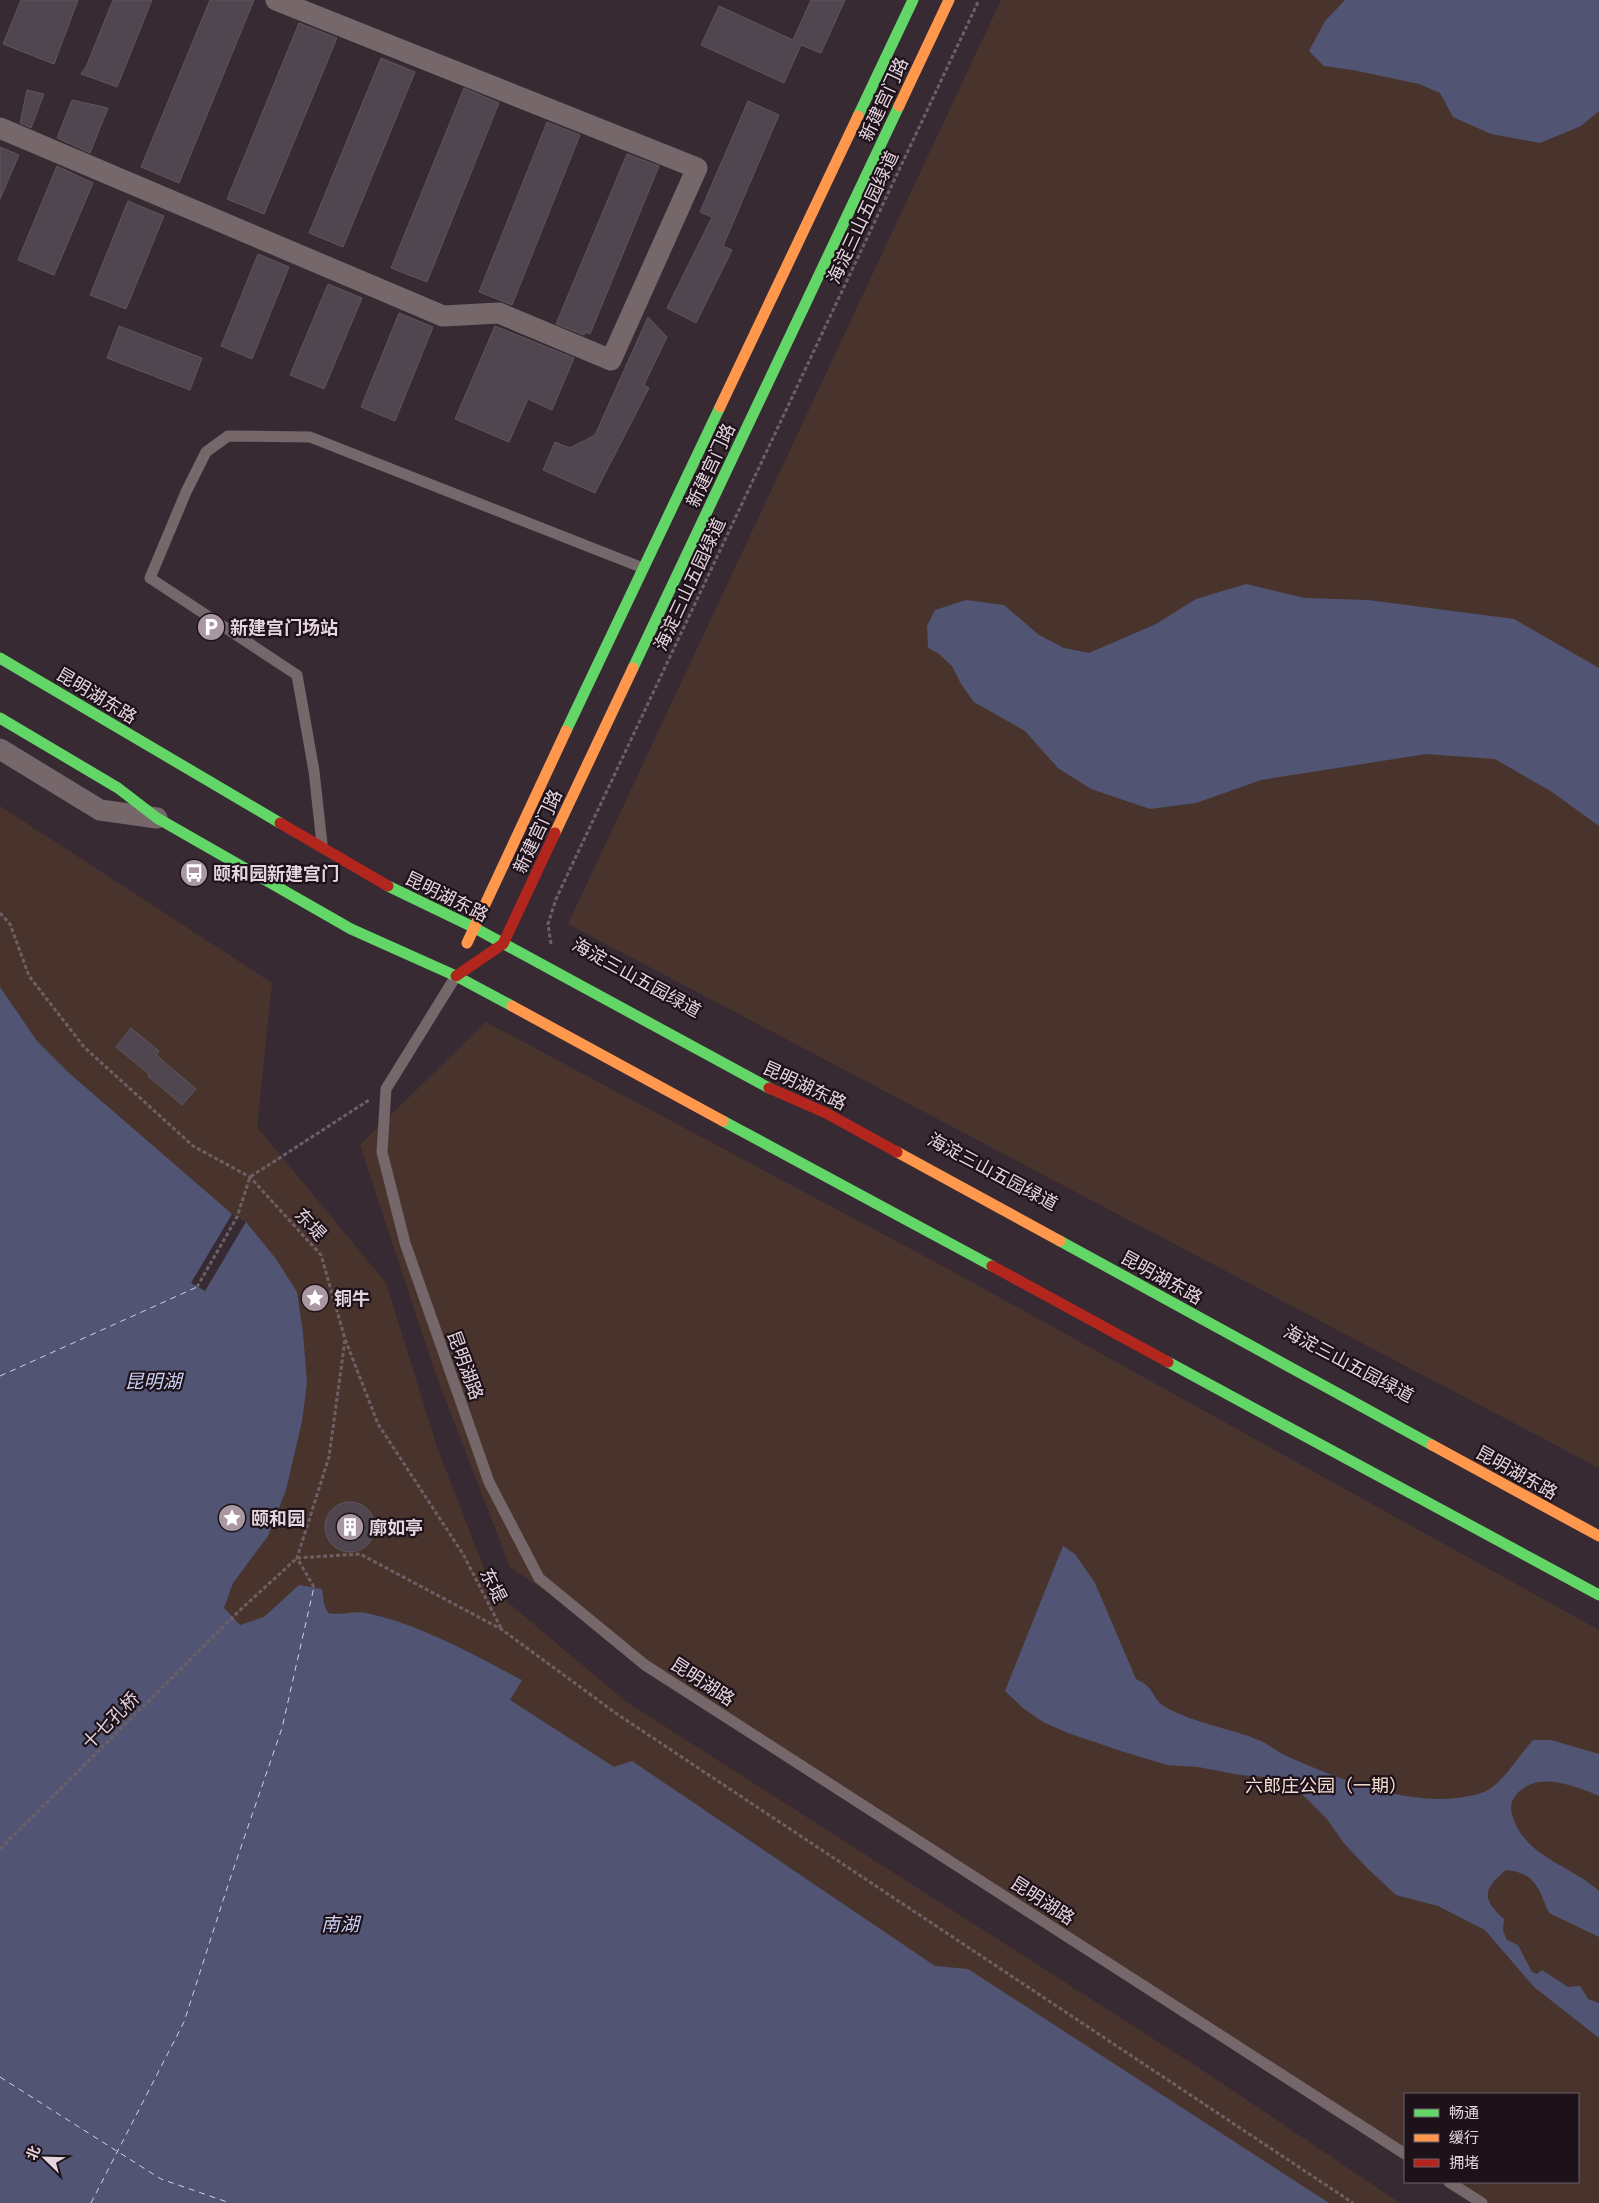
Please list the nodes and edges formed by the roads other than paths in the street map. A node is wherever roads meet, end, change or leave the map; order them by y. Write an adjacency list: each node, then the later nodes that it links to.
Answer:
1 (276, 0): 4 (street)
2 (913, 0): 5 (main road, 新建宫门路)
3 (949, 0): 12 (main road, 新建宫门路)
4 (0, 128)
5 (643, 568): 10 (lane); 11 (main road, 新建宫门路)
6 (0, 658): 10 (main road, 昆明湖东路)
7 (0, 718): 9 (main road)
8 (0, 749): 9 (street)
9 (157, 818): 13 (main road)
10 (322, 848): 11 (main road, 昆明湖东路)
11 (473, 927): 12 (main road, 昆明湖东路); 13 (main road, 新建宫门路)
12 (503, 944): 13 (main road); 14 (main road, 昆明湖东路)
13 (456, 976): 15 (main road); 16 (lane, 昆明湖路)
14 (1599, 1536)
15 (1599, 1595)
16 (1404, 2153)
17 (1451, 2183): 18 (lane)
18 (1482, 2203)

